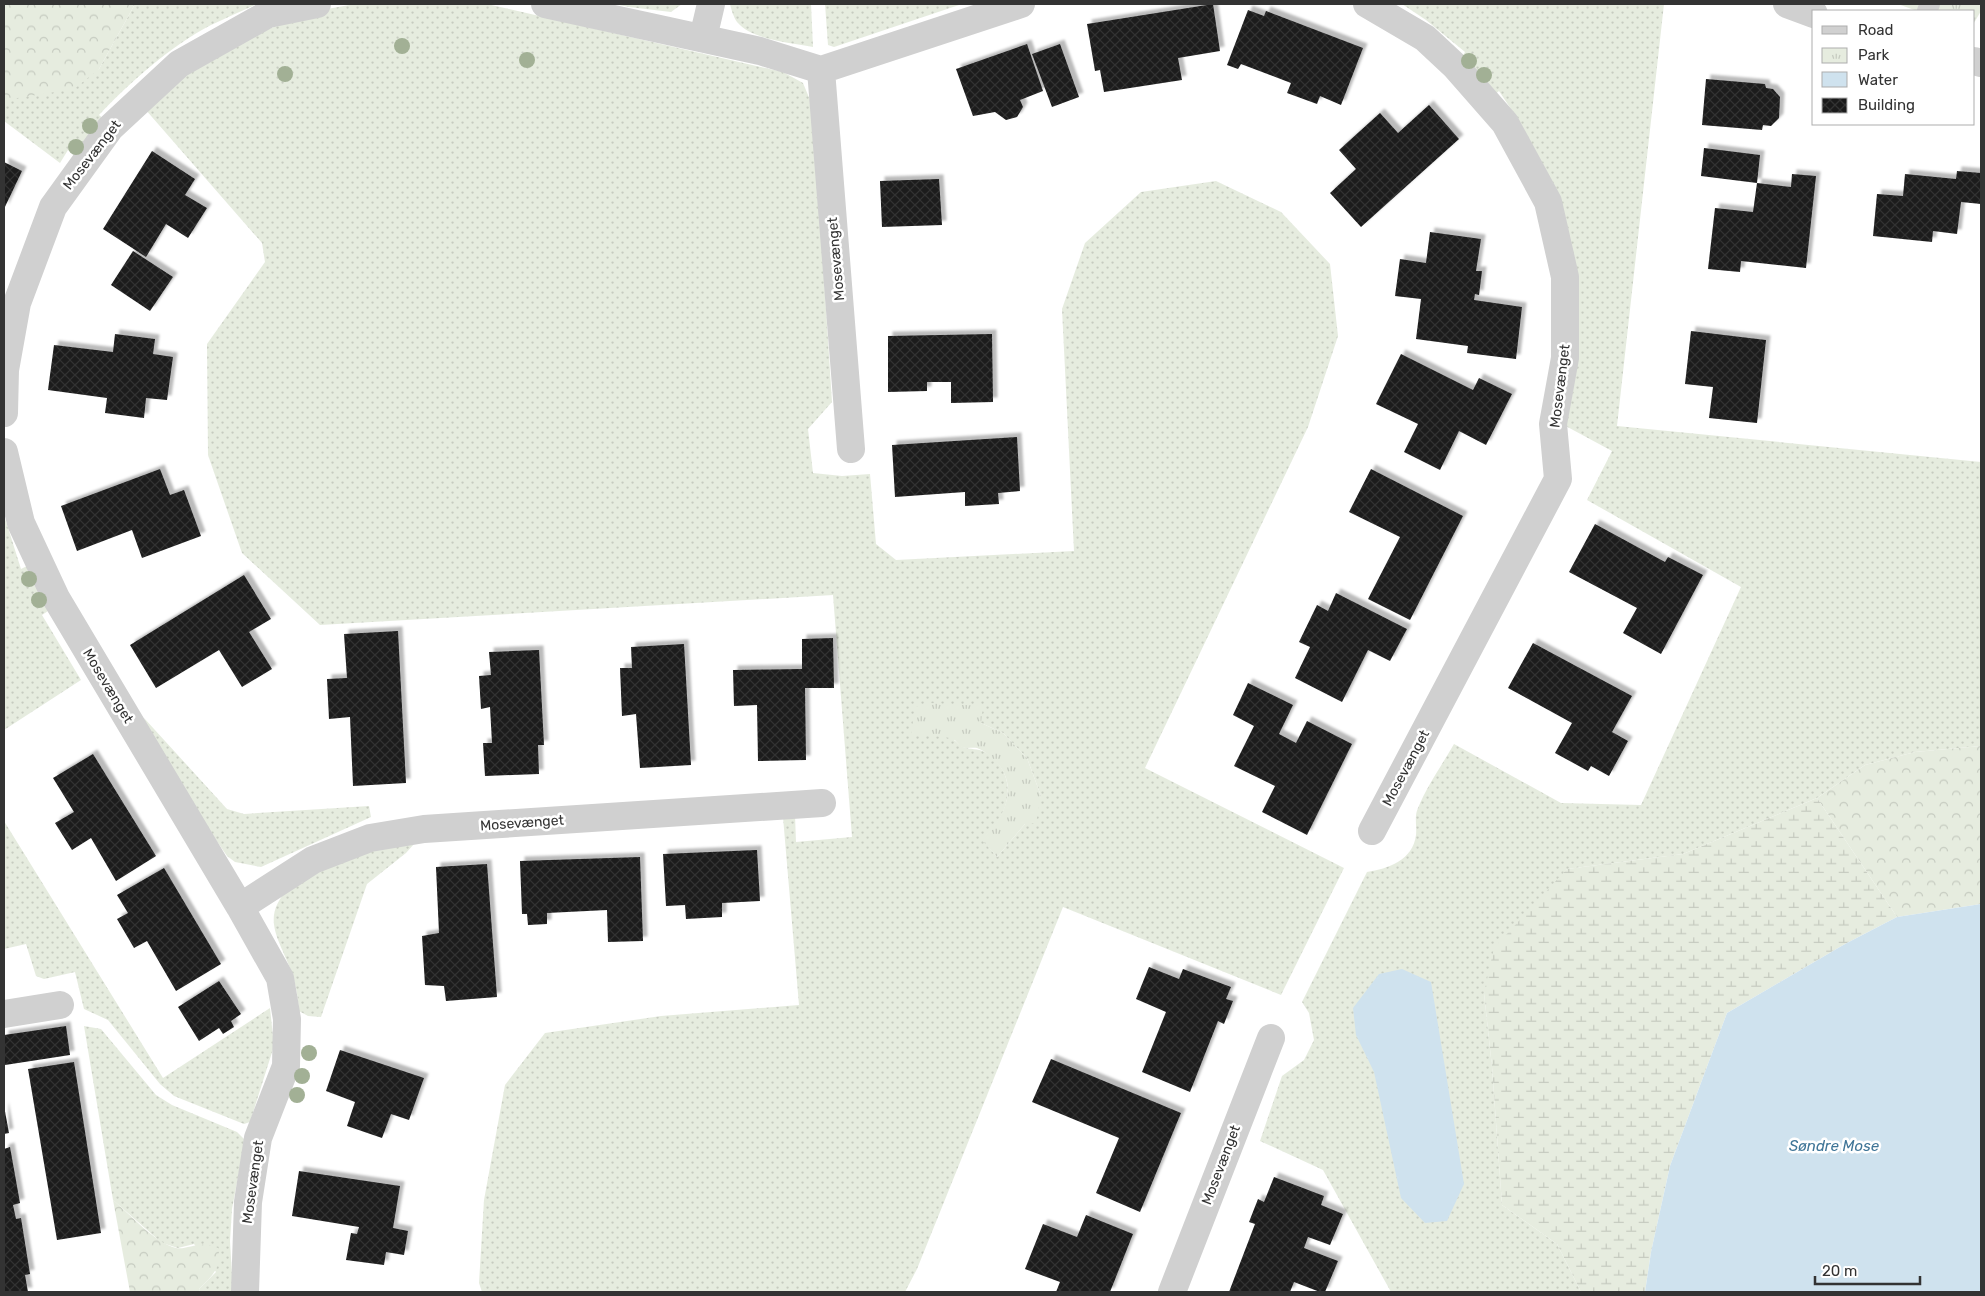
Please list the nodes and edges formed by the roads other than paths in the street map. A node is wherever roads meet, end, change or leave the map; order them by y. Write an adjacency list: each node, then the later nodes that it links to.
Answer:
1 (317, 4): 10 (street, Mosevænget)
2 (545, 4): 8 (street)
3 (711, 4): 8 (street)
4 (1021, 4): 9 (street)
5 (1366, 4): 14 (street, Mosevænget)
6 (1787, 4): 7 (street)
7 (1812, 13)
8 (703, 38): 9 (street)
9 (821, 70): 11 (street, Mosevænget)
10 (4, 413)
11 (851, 449)
12 (4, 452): 15 (street, Mosevænget)
13 (822, 803): 15 (street, Mosevænget)
14 (1372, 832)
15 (240, 908): 19 (street, Mosevænget)
16 (60, 1004): 17 (street)
17 (4, 1014)
18 (1271, 1038): 20 (street, Mosevænget)
19 (244, 1292)
20 (1172, 1292)

